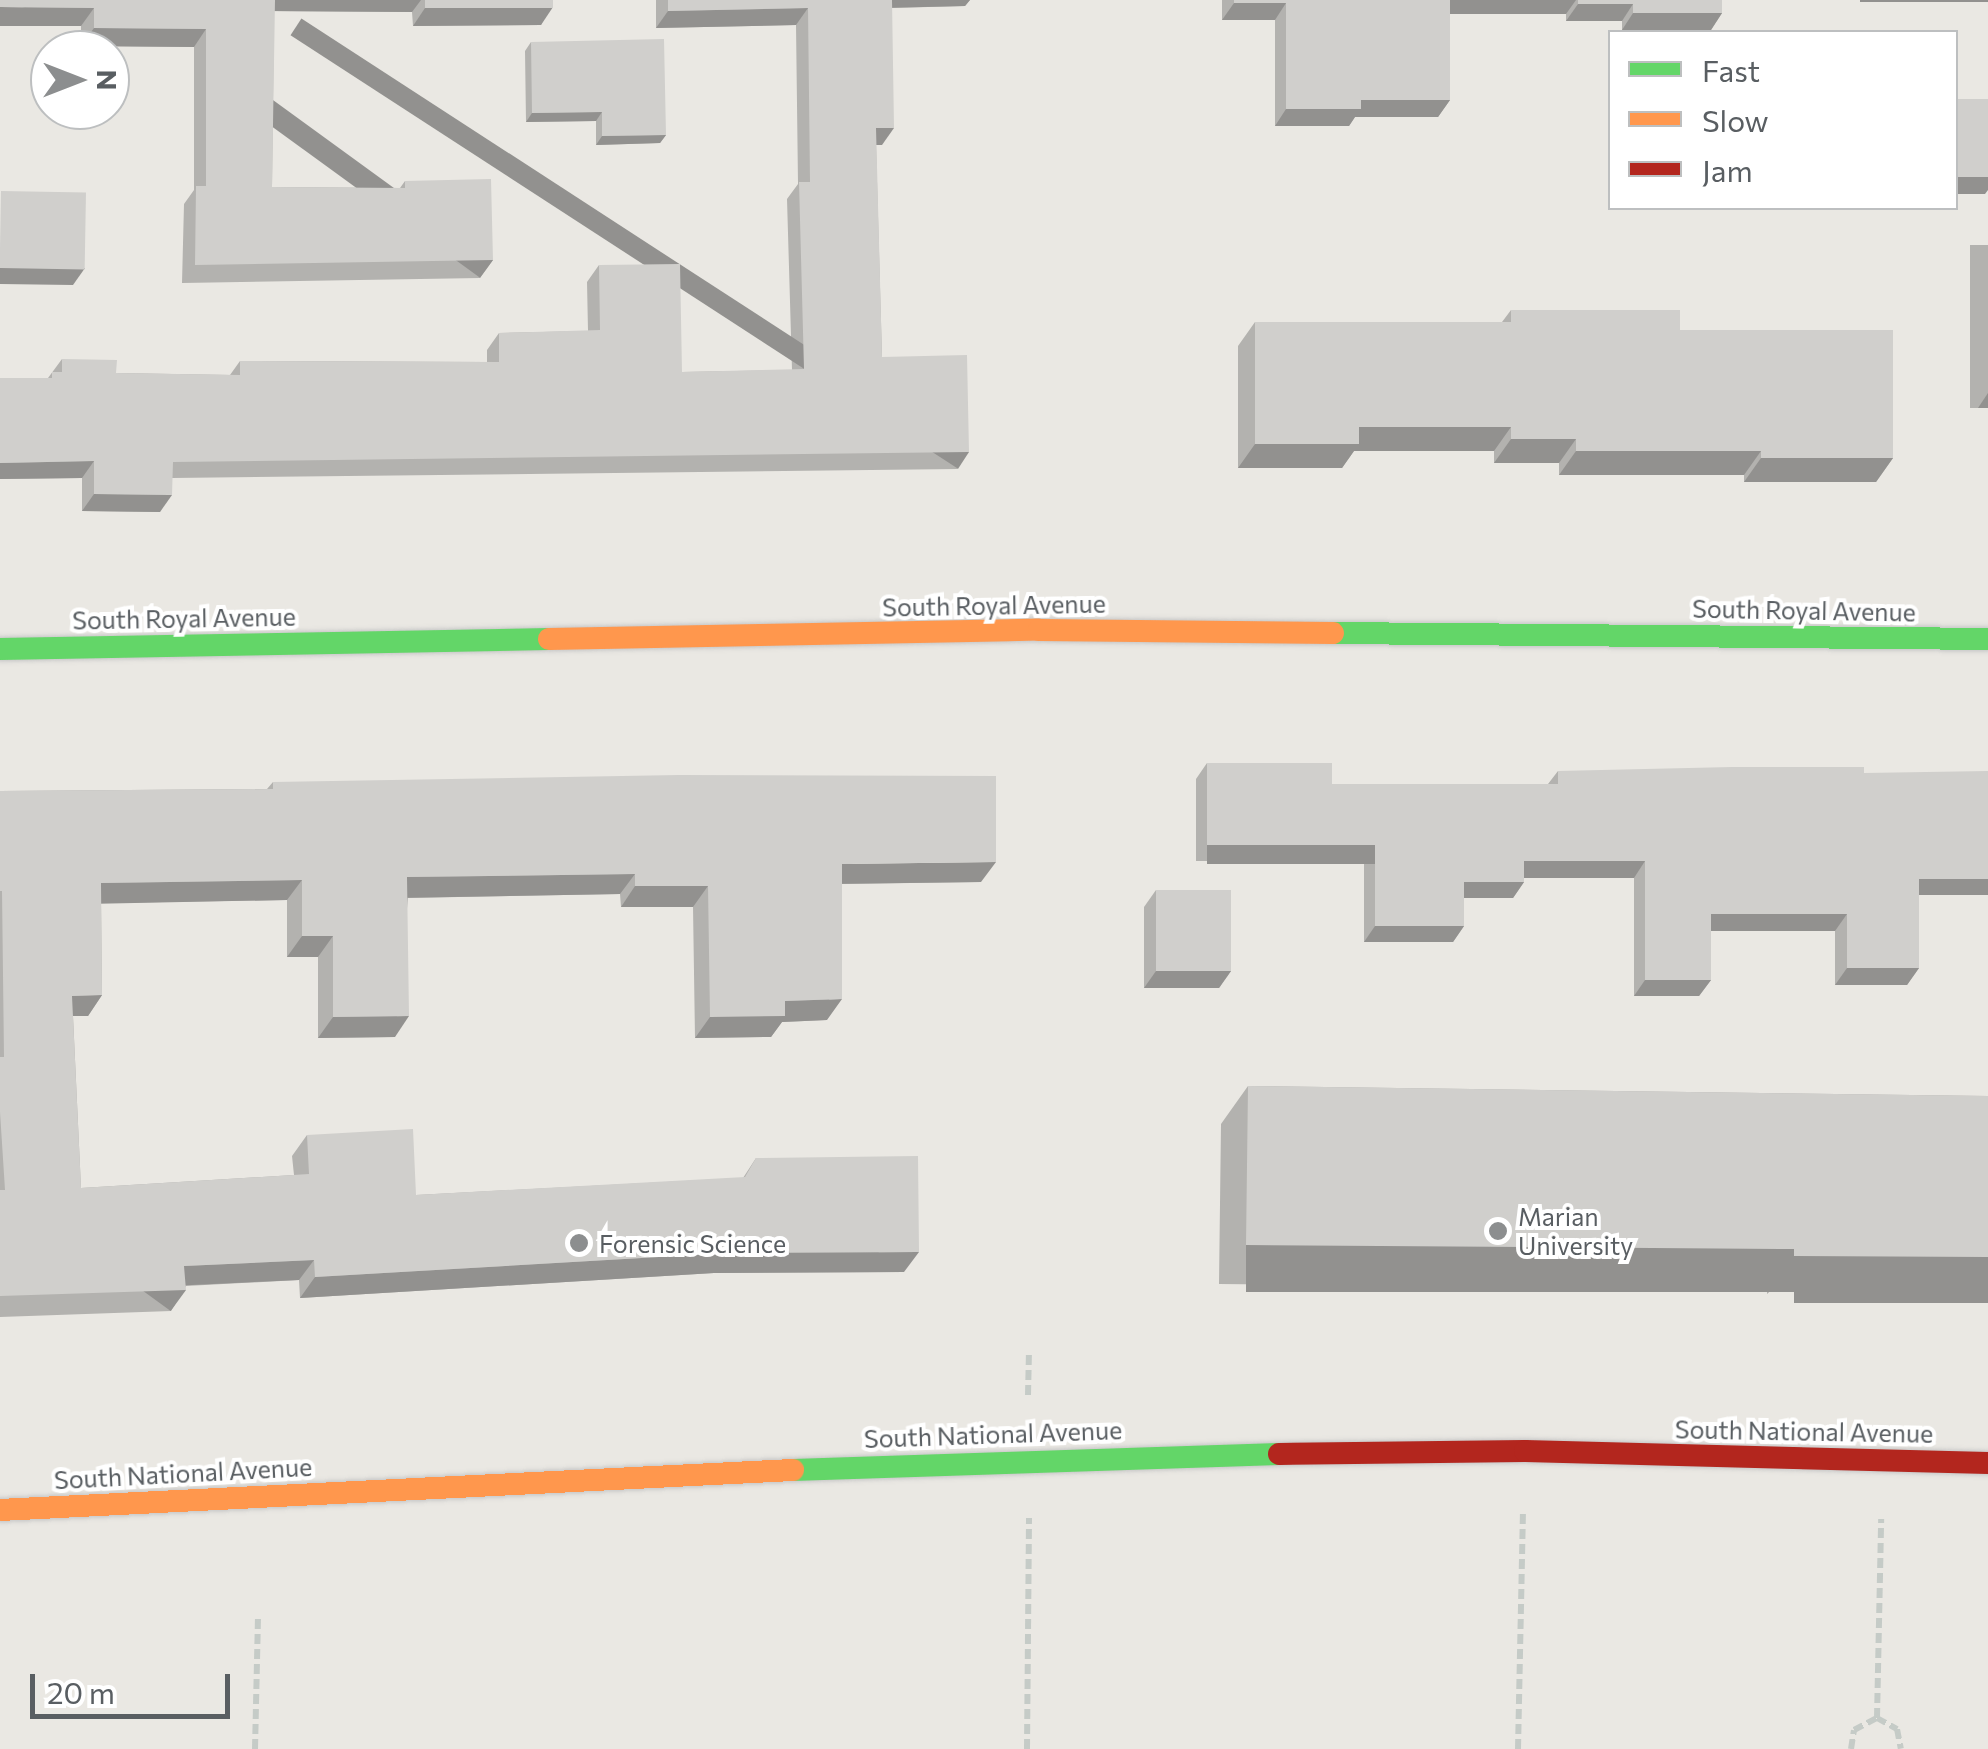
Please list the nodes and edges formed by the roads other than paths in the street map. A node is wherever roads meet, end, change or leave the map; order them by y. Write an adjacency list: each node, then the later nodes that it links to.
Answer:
1 (1988, 640): 2 (street, South Royal Avenue)
2 (0, 649)
3 (1988, 1463): 4 (street, South National Avenue)
4 (0, 1510)

